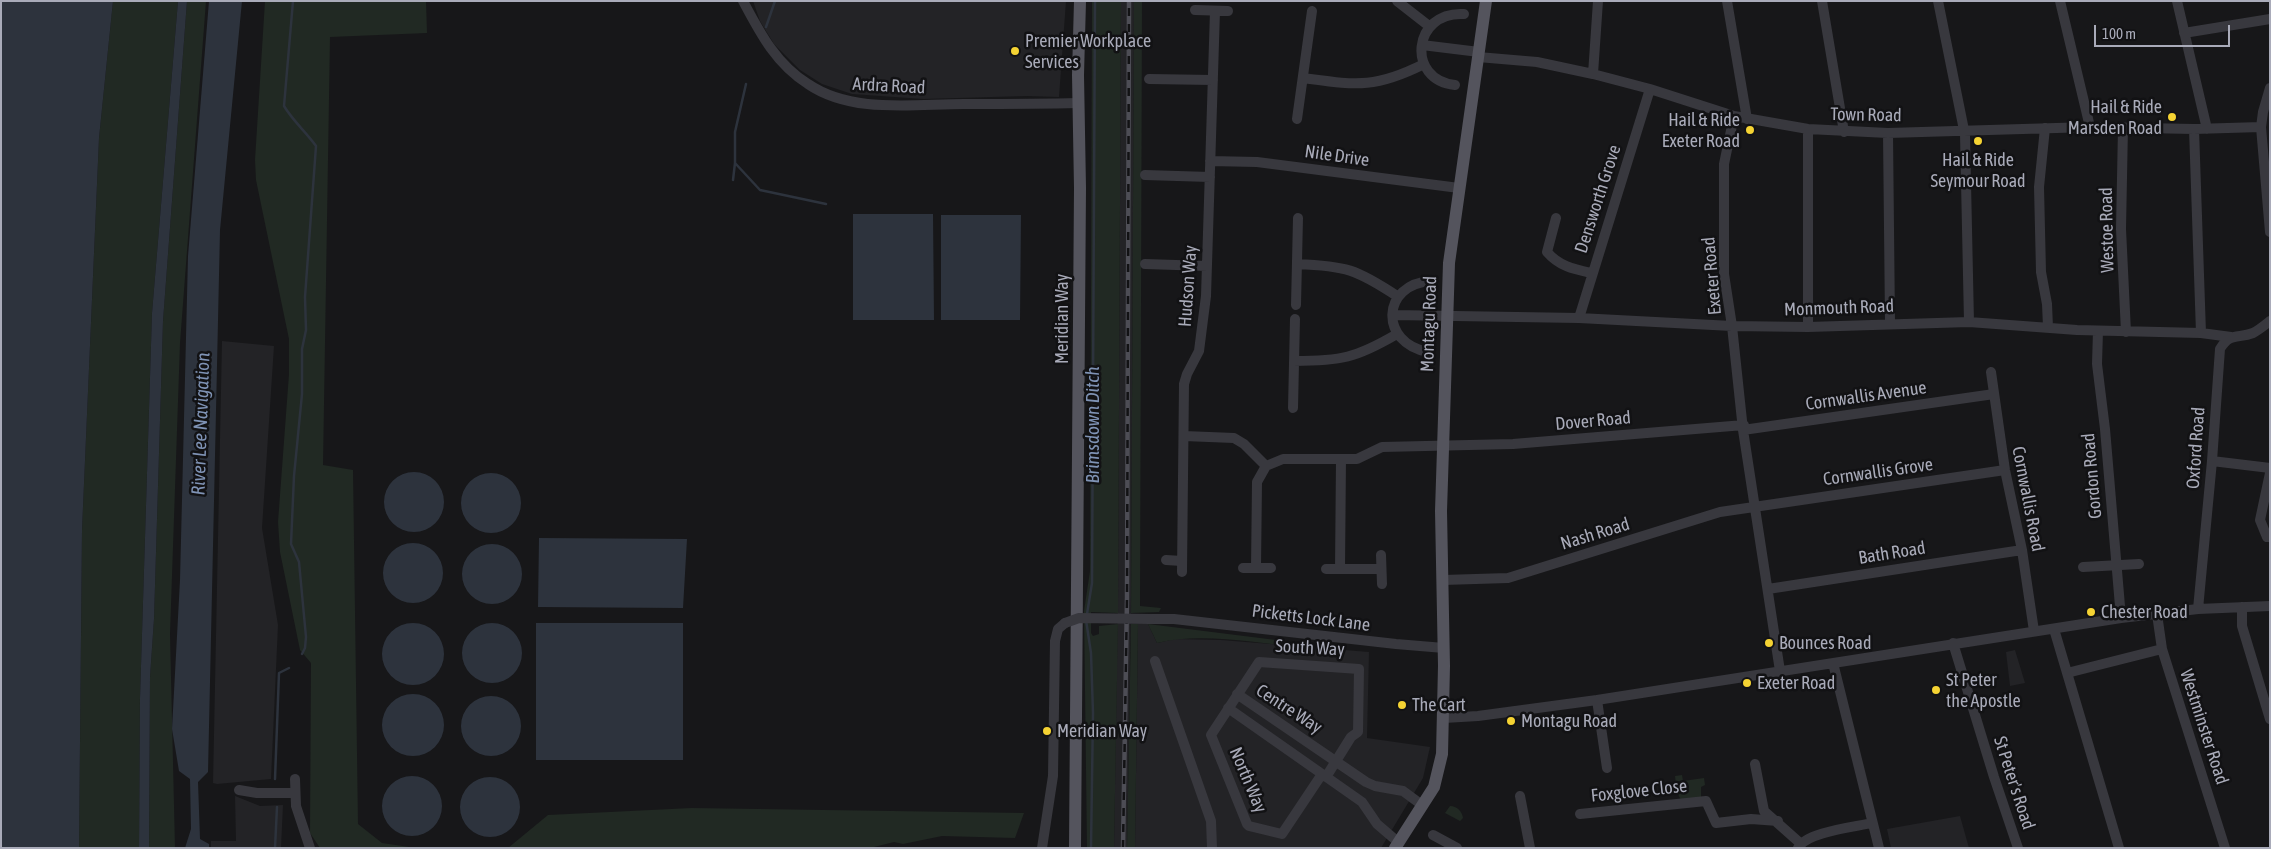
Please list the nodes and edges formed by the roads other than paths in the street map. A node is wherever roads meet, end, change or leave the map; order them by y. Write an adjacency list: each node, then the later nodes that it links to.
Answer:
1 (743, 1): 29 (street, Ardra Road)
2 (1080, 1): 29 (main road, Meridian Way)
3 (1397, 1): 17 (street)
4 (1486, 1): 20 (main road, Montagu Road)
5 (1598, 1): 22 (street)
6 (1727, 1): 32 (street)
7 (1822, 1): 41 (street)
8 (1938, 1): 40 (street)
9 (2060, 1): 33 (street)
10 (2177, 1): 18 (street)
11 (1195, 10): 12 (street)
12 (1215, 10): 13 (street); 25 (street, Hudson Way)
13 (1228, 11)
14 (1312, 11): 23 (street)
15 (1464, 14): 17 (street)
16 (2270, 19): 18 (street)
17 (1429, 26): 19 (street)
18 (2184, 33): 39 (street)
19 (1422, 45): 20 (street, Town Road); 21 (street)
20 (1479, 54): 22 (street, Town Road); 46 (main road, Montagu Road)
21 (1424, 64): 23 (street); 26 (street)
22 (1593, 74): 28 (street, Town Road)
23 (1303, 78): 31 (street)
24 (1149, 79): 25 (street)
25 (1212, 80): 43 (street, Hudson Way)
26 (1455, 84)
27 (2270, 88): 35 (street)
28 (1650, 89): 30 (street, Town Road); 53 (street, Densworth Grove)
29 (1078, 103): 142 (main road, Meridian Way)
30 (1734, 116): 32 (street, Town Road); 64 (street, Exeter Road)
31 (1297, 119)
32 (1746, 119): 37 (street, Town Road)
33 (2090, 127): 34 (street, Town Road); 36 (street, Town Road)
34 (2123, 127): 38 (street, Town Road); 68 (street, Westoe Road)
35 (2261, 127): 39 (street, Town Road); 49 (street)
36 (2045, 128): 40 (street, Town Road); 66 (street)
37 (1808, 129): 41 (street, Town Road); 65 (street)
38 (2194, 129): 39 (street, Town Road); 70 (street)
39 (2207, 129)
40 (1964, 130): 42 (street, Town Road); 62 (street)
41 (1844, 132): 42 (street, Town Road)
42 (1888, 133): 63 (street)
43 (1210, 161): 45 (street, Hudson Way); 46 (street, Nile Drive)
44 (1146, 175): 45 (street)
45 (1210, 177): 52 (street, Hudson Way)
46 (1459, 188): 58 (main road, Montagu Road)
47 (1298, 218): 51 (street)
48 (1556, 218): 53 (street)
49 (2270, 232)
50 (1145, 264): 52 (street)
51 (1297, 264): 55 (street); 56 (street)
52 (1207, 266): 78 (street, Hudson Way)
53 (1591, 273): 59 (street, Densworth Grove)
54 (1431, 281): 55 (street)
55 (1397, 296): 57 (street)
56 (1296, 305)
57 (1393, 315): 58 (street, Monmouth Road); 69 (street)
58 (1447, 316): 59 (street, Monmouth Road); 79 (main road, Montagu Road)
59 (1579, 318): 64 (street, Monmouth Road)
60 (1295, 319): 73 (street)
61 (2270, 321): 71 (street)
62 (1969, 322): 63 (street, Monmouth Road); 66 (street, Monmouth Road)
63 (1890, 323): 65 (street, Monmouth Road)
64 (1732, 326): 65 (street, Monmouth Road); 77 (street, Exeter Road)
65 (1808, 326)
66 (2048, 327): 67 (street, Monmouth Road)
67 (2098, 331): 68 (street, Monmouth Road); 93 (street, Gordon Road)
68 (2126, 332): 70 (street, Monmouth Road)
69 (1397, 334): 72 (street); 73 (street)
70 (2201, 334): 71 (street, Monmouth Road)
71 (2232, 337): 81 (street, Oxford Road)
72 (1428, 352)
73 (1294, 361): 76 (street)
74 (1991, 372): 75 (street, Cornwallis Road)
75 (1994, 394): 77 (street, Cornwallis Avenue); 84 (street, Cornwallis Road)
76 (1292, 408)
77 (1743, 428): 79 (street, Dover Road); 86 (street, Exeter Road)
78 (1184, 436): 82 (street); 91 (street, Hudson Way)
79 (1444, 447): 80 (street, Dover Road); 102 (main road, Montagu Road)
80 (1340, 459): 82 (street, Dover Road); 99 (street)
81 (2212, 460): 83 (street); 107 (street, Oxford Road)
82 (1266, 466): 96 (street)
83 (2270, 468)
84 (2005, 470): 86 (street, Cornwallis Grove); 88 (street, Cornwallis Road)
85 (2270, 473): 87 (street)
86 (1756, 506): 102 (street, Nash Road); 104 (street, Exeter Road)
87 (2270, 537)
88 (2022, 550): 104 (street, Bath Road); 111 (street, Cornwallis Road)
89 (1381, 555): 100 (street)
90 (1166, 560): 91 (street)
91 (1182, 561): 101 (street, Hudson Way)
92 (2139, 564): 93 (street)
93 (2116, 566): 94 (street); 109 (street, Gordon Road)
94 (2084, 567)
95 (1243, 568): 96 (street)
96 (1256, 568): 97 (street)
97 (1270, 568)
98 (1326, 568): 99 (street)
99 (1340, 569): 100 (street)
100 (1381, 569): 103 (street)
101 (1182, 572)
102 (1443, 580): 113 (main road, Montagu Road)
103 (1382, 584)
104 (1768, 589): 117 (street, Exeter Road)
105 (2270, 606): 106 (street)
106 (2242, 607): 107 (street); 123 (street)
107 (2198, 609): 108 (street)
108 (2157, 614): 109 (street); 114 (street, Westminster Road)
109 (2121, 618): 110 (street)
110 (2054, 629): 111 (street); 118 (street)
111 (2034, 631): 112 (street)
112 (1953, 643): 116 (street); 147 (street, St Peter's Road)
113 (1444, 648): 122 (main road, Montagu Road); 141 (street, Picketts Lock Lane, bridge)
114 (2162, 649): 118 (street); 149 (street, Westminster Road)
115 (1155, 661): 143 (street)
116 (1833, 663): 117 (street); 135 (street)
117 (1780, 671): 120 (street)
118 (2066, 673): 148 (street)
119 (1237, 694): 121 (street, Centre Way); 124 (street, Centre Way); 124 (street, South Way)
120 (1597, 700): 122 (street); 126 (street)
121 (1228, 708): 127 (street, Centre Way); 127 (street, North Way)
122 (1444, 718): 132 (main road, Montagu Road)
123 (2270, 718)
124 (1337, 760): 127 (street); 132 (street, Centre Way)
125 (1755, 764): 134 (street)
126 (1607, 768)
127 (1324, 775): 137 (street, Centre Way)
128 (295, 779): 130 (street)
129 (239, 790): 130 (street)
130 (295, 793): 140 (street)
131 (1520, 796): 145 (street)
132 (1422, 805): 137 (main road, Montagu Road)
133 (1580, 814): 134 (street, Foxglove Close)
134 (1778, 821): 139 (street)
135 (1872, 823): 139 (street); 146 (street)
136 (1433, 835): 138 (street)
137 (1397, 845)
138 (1444, 845): 144 (street)
139 (1799, 846)
140 (310, 848)
141 (1042, 848)
142 (1075, 848)
143 (1212, 848)
144 (1457, 848)
145 (1530, 848)
146 (1879, 848)
147 (2018, 848)
148 (2119, 848)
149 (2225, 848)

